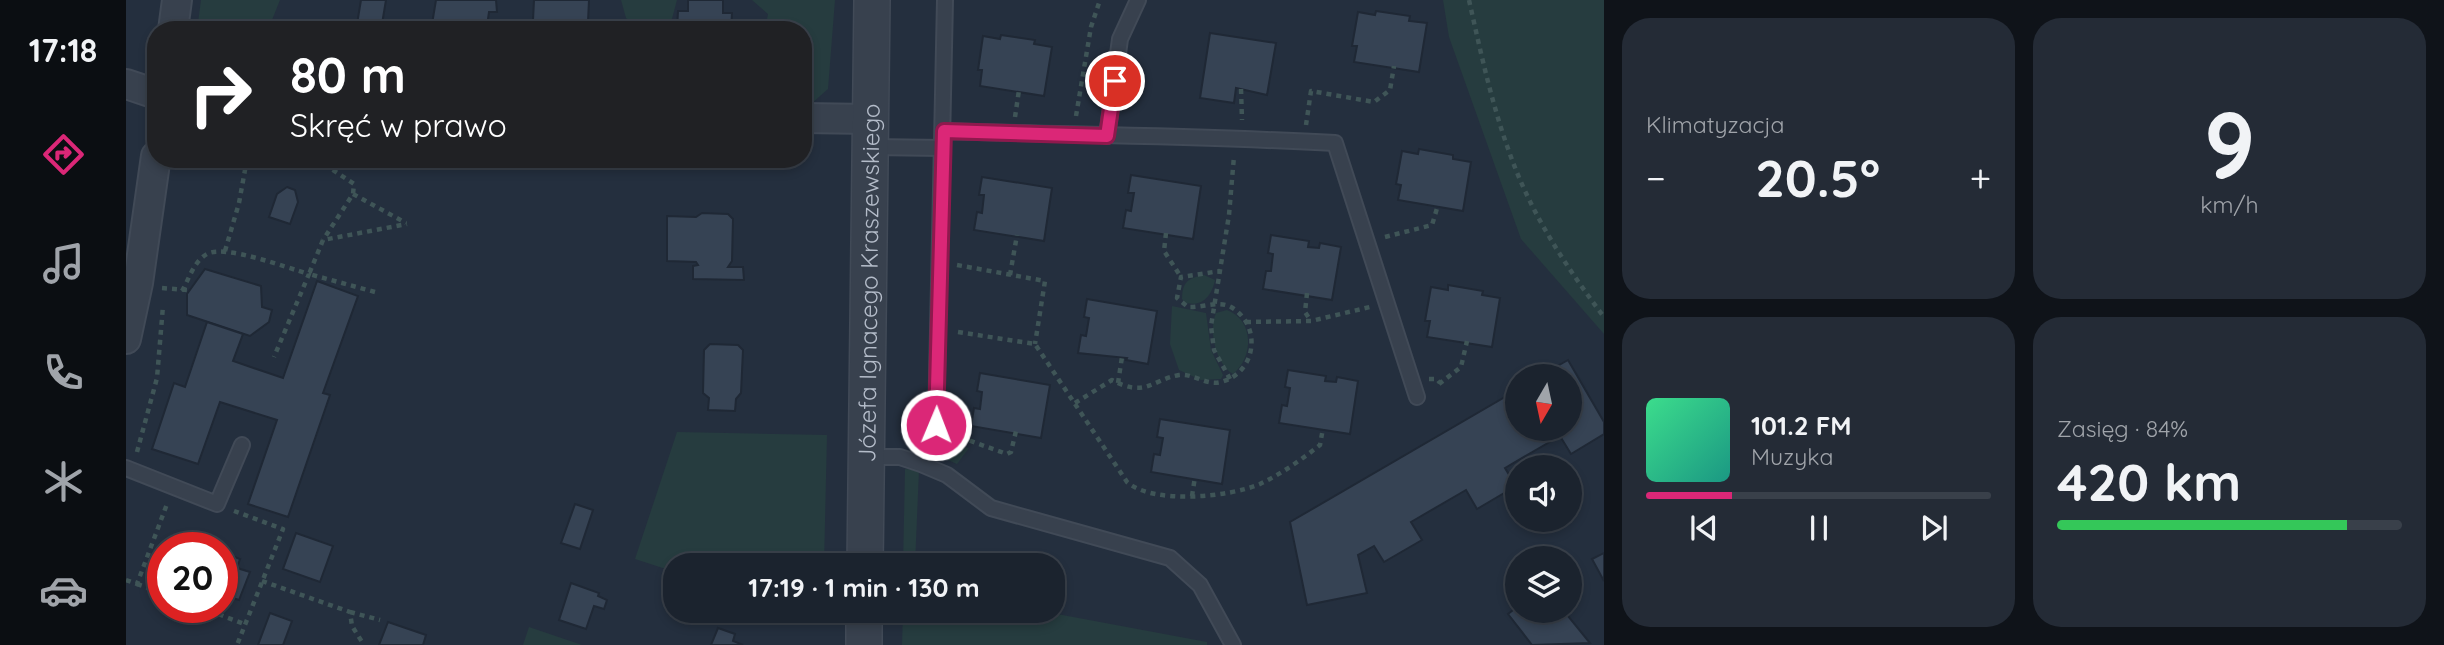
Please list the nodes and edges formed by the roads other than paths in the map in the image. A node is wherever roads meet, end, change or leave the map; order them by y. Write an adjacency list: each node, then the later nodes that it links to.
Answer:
1 (177, 0): 5 (street)
2 (872, 0): 10 (street, Józefa Ignacego Kraszewskiego)
3 (945, 0): 9 (lane)
4 (1138, 0): 11 (lane)
5 (174, 21)
6 (126, 84): 7 (street)
7 (147, 91)
8 (812, 120): 10 (street)
9 (944, 131): 11 (lane); 12 (lane)
10 (869, 133): 12 (lane); 18 (street, Józefa Ignacego Kraszewskiego)
11 (1107, 136): 15 (lane)
12 (943, 148): 16 (lane)
13 (154, 168): 14 (street)
14 (126, 339)
15 (1417, 397)
16 (943, 425)
17 (242, 445): 19 (lane)
18 (867, 457): 20 (street, Józefa Ignacego Kraszewskiego); 23 (lane)
19 (132, 470)
20 (865, 553)
21 (864, 623): 22 (street)
22 (864, 645)
23 (1233, 645)

